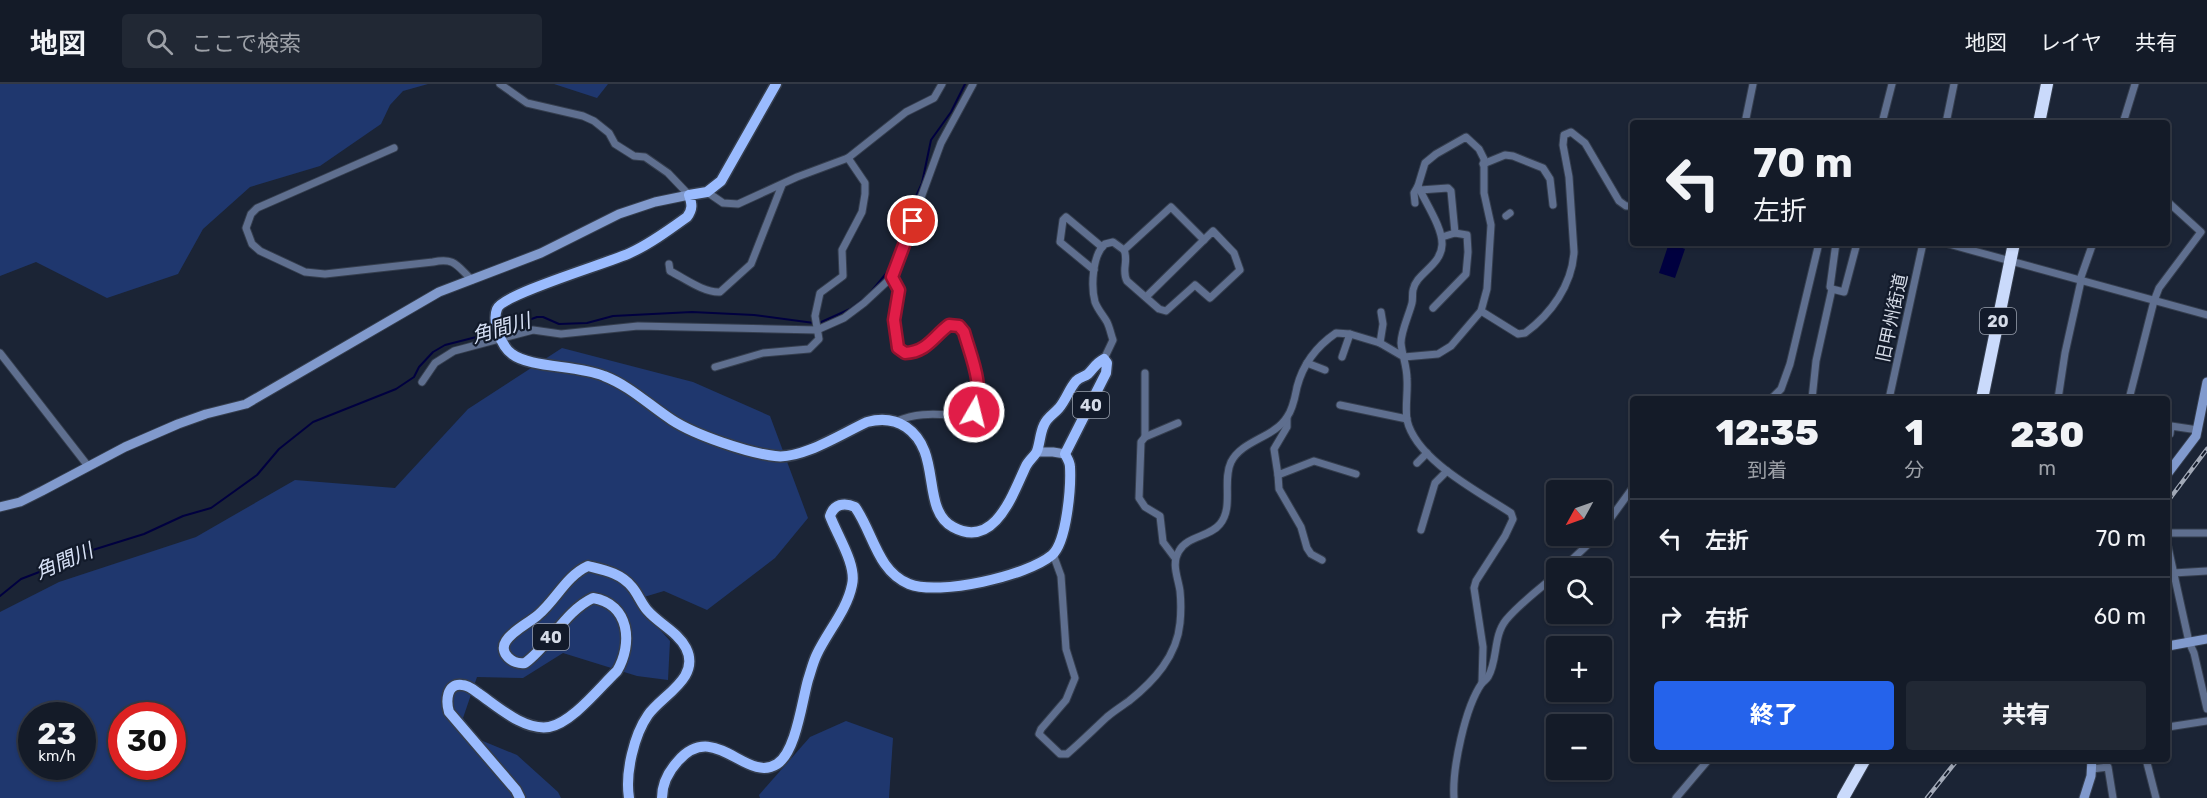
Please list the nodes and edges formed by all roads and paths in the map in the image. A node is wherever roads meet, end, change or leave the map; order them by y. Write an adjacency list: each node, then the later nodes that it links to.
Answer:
1 (500, 84): 21 (street)
2 (776, 84): 20 (main road)
3 (942, 84): 16 (street)
4 (973, 84): 41 (street)
5 (1753, 84): 10 (street)
6 (1892, 84): 11 (street)
7 (1954, 84): 12 (street)
8 (2047, 84): 13 (highway)
9 (2135, 84): 14 (street)
10 (1745, 120)
11 (1883, 120)
12 (1947, 120)
13 (2040, 120)
14 (2124, 120)
15 (394, 148): 42 (street)
16 (848, 158): 18 (street); 51 (street)
17 (1483, 164): 19 (street); 24 (street); 48 (street)
18 (782, 185): 20 (street); 39 (street)
19 (1419, 188): 22 (street); 26 (street); 27 (street)
20 (707, 192): 21 (main road)
21 (690, 195): 42 (street); 53 (main road)
22 (1415, 202)
23 (2170, 204): 46 (street)
24 (1553, 205)
25 (1630, 206): 48 (street)
26 (1455, 233): 27 (street); 47 (street)
27 (1442, 237): 59 (street)
28 (1204, 240): 37 (street); 45 (street); 45 (street)
29 (1818, 246): 67 (street)
30 (1836, 246): 44 (street)
31 (1856, 246): 44 (street)
32 (1922, 246): 69 (street, 旧甲州街道)
33 (1955, 246): 38 (street)
34 (2013, 246): 38 (highway, 20)
35 (2092, 246): 43 (street)
36 (1102, 247): 37 (street); 40 (street); 40 (street)
37 (1124, 250): 45 (street)
38 (2010, 261): 43 (street); 70 (highway, 20)
39 (669, 264)
40 (1094, 270): 60 (street)
41 (892, 277): 51 (street); 76 (street)
42 (472, 280): 85 (street)
43 (2081, 281): 46 (street); 71 (street)
44 (1832, 289): 68 (street)
45 (1146, 297)
46 (2154, 302): 50 (street); 72 (street)
47 (1433, 308)
48 (1481, 311): 56 (street)
49 (1381, 312): 54 (street)
50 (2207, 315)
51 (817, 329): 53 (street); 62 (street)
52 (1350, 334): 54 (street); 58 (street); 61 (street)
53 (501, 339): 65 (street); 76 (main road)
54 (1380, 343): 59 (street)
55 (0, 353): 85 (street)
56 (1438, 354): 57 (street); 59 (street)
57 (1450, 356)
58 (1342, 357)
59 (1404, 357): 75 (street)
60 (1104, 359): 81 (main road, 40); 83 (main road, 40)
61 (1307, 363): 63 (street); 74 (street)
62 (716, 367)
63 (1325, 370)
64 (1145, 373): 80 (street)
65 (422, 382)
66 (2207, 382): 78 (street)
67 (1774, 396)
68 (1812, 396)
69 (1890, 396)
70 (1983, 396)
71 (2058, 396)
72 (2130, 396)
73 (1341, 405): 75 (street)
74 (1287, 418): 89 (street); 99 (street)
75 (1407, 419): 82 (street)
76 (897, 421): 81 (main road, 40)
77 (1178, 423): 80 (street)
78 (2198, 430): 79 (street); 86 (street)
79 (2170, 434)
80 (1145, 437): 99 (street)
81 (1037, 452): 83 (street)
82 (1427, 453): 84 (street); 87 (street)
83 (1065, 454): 97 (main road)
84 (1417, 463)
85 (88, 466): 91 (street)
86 (2170, 470)
87 (1447, 471): 93 (street); 108 (street)
88 (1356, 474): 89 (street)
89 (1278, 475): 101 (street)
90 (1630, 492): 92 (street)
91 (0, 507)
92 (1612, 516)
93 (1421, 531)
94 (2170, 533): 95 (street)
95 (2207, 533)
96 (1586, 546): 100 (street)
97 (1053, 554): 99 (street); 118 (main road)
98 (2170, 557): 103 (street)
99 (1175, 558)
100 (1574, 558)
101 (1322, 560)
102 (2207, 572): 103 (street)
103 (2173, 573): 106 (street)
104 (1546, 584): 108 (street)
105 (2207, 639): 106 (street)
106 (2189, 642): 107 (street); 109 (street)
107 (2170, 646)
108 (1482, 683): 119 (street)
109 (2207, 709)
110 (2207, 721): 111 (street)
111 (2170, 727)
112 (1706, 762): 120 (street)
113 (1863, 762): 121 (highway)
114 (2147, 762): 124 (street)
115 (2092, 764): 122 (street); 123 (street)
116 (520, 798): 117 (main road, 40)
117 (629, 798)
118 (662, 798)
119 (1454, 798)
120 (1676, 798)
121 (1842, 798)
122 (2084, 798)
123 (2113, 798)
124 (2156, 798)

